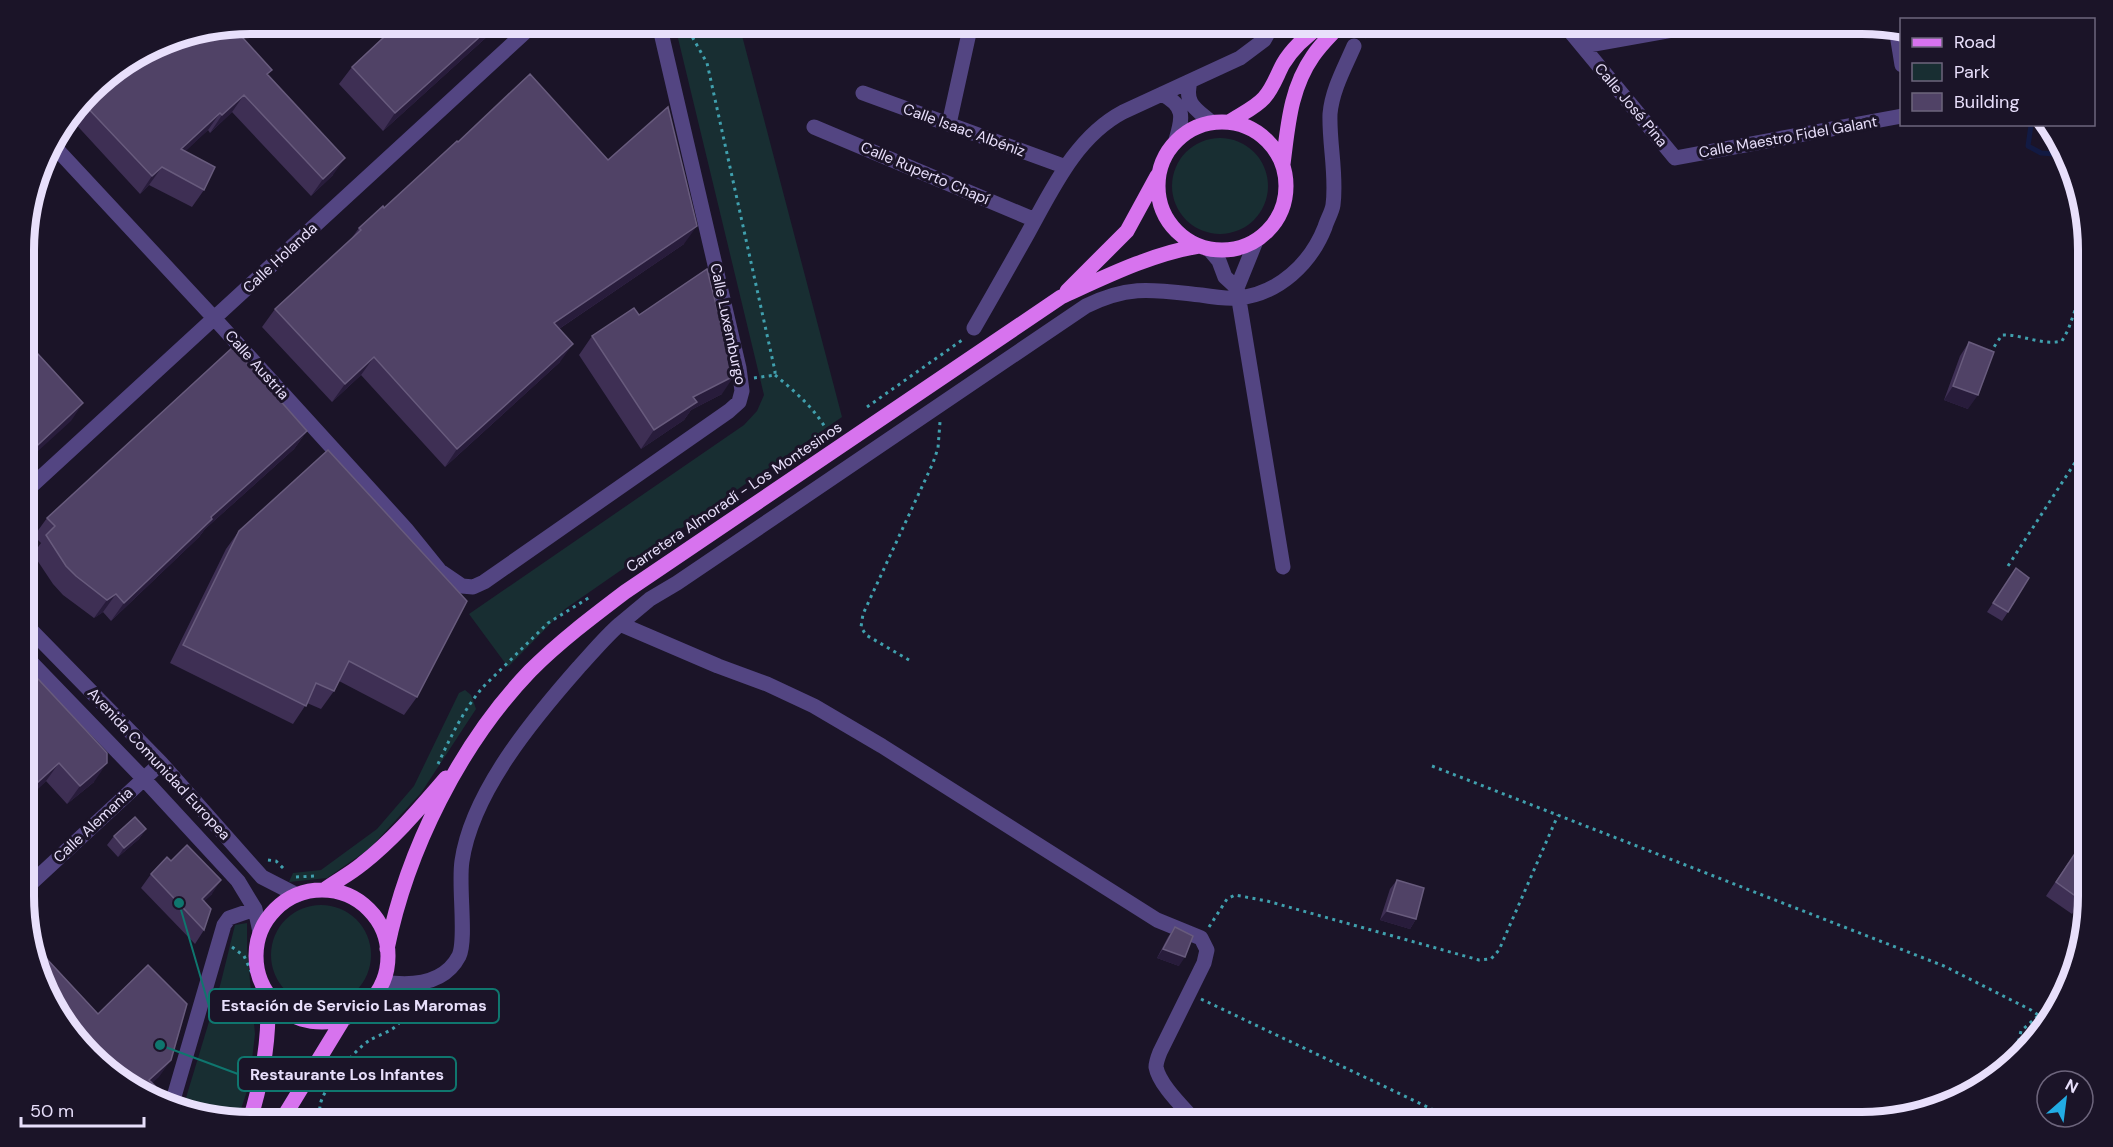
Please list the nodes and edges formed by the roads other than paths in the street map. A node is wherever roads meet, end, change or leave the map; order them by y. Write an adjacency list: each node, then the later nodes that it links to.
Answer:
1 (523, 34): 32 (street, Calle Holanda)
2 (661, 34): 36 (street, Calle Luxemburgo)
3 (969, 34): 19 (street)
4 (1267, 34): 13 (street)
5 (1308, 34): 18 (main road)
6 (1332, 34): 24 (main road)
7 (1573, 34): 11 (street, Calle José Pina)
8 (1650, 34): 11 (street)
9 (1898, 37): 12 (street)
10 (1354, 46): 30 (street)
11 (1583, 46): 23 (street, Calle José Pina)
12 (1900, 53)
13 (1190, 82): 15 (street); 17 (street)
14 (863, 93): 19 (street, Calle Isaac Albéniz)
15 (1162, 94): 21 (street); 25 (street)
16 (1900, 116): 23 (street, Calle Maestro Fidel Galant)
17 (1211, 122): 18 (main road); 21 (main road)
18 (1229, 122): 24 (main road)
19 (949, 124): 25 (street, Calle Isaac Albéniz)
20 (814, 127): 27 (street, Calle Ruperto Chapí)
21 (1176, 140): 26 (main road)
22 (59, 151): 32 (street, Calle Austria)
23 (1675, 158)
24 (1283, 164): 28 (main road)
25 (1066, 167): 27 (street)
26 (1158, 174): 29 (main road); 31 (main road, Carretera Almoradí - Los Montesinos)
27 (1035, 220): 33 (street)
28 (1256, 241): 29 (main road); 30 (street)
29 (1204, 247): 30 (street); 31 (main road, Carretera Almoradí - Los Montesinos)
30 (1238, 293): 35 (street); 37 (street)
31 (1061, 297): 40 (main road, Carretera Almoradí - Los Montesinos)
32 (214, 318): 34 (street, Calle Holanda); 36 (street, Calle Austria)
33 (974, 328)
34 (34, 484)
35 (1283, 567)
36 (462, 586)
37 (620, 624): 49 (street); 55 (street)
38 (34, 633): 41 (street, Avenida Comunidad Europea)
39 (34, 665): 42 (street, Avenida Comunidad Europea)
40 (460, 762): 44 (main road, Carretera Almoradí - Los Montesinos); 48 (main road, Carretera Almoradí - Los Montesinos)
41 (161, 763): 42 (street, Calle Alemania); 45 (street, Avenida Comunidad Europea)
42 (143, 778): 43 (street, Calle Alemania); 46 (street, Avenida Comunidad Europea)
43 (34, 880)
44 (324, 883): 45 (main road); 48 (main road)
45 (297, 895): 47 (main road)
46 (255, 909): 47 (street, Avenida Comunidad Europea); 52 (street)
47 (260, 932): 50 (main road)
48 (387, 948): 49 (main road)
49 (390, 983): 51 (main road)
50 (262, 988): 51 (main road); 53 (main road)
51 (344, 1018): 54 (main road)
52 (174, 1098)
53 (253, 1112)
54 (287, 1112)
55 (1188, 1112)

